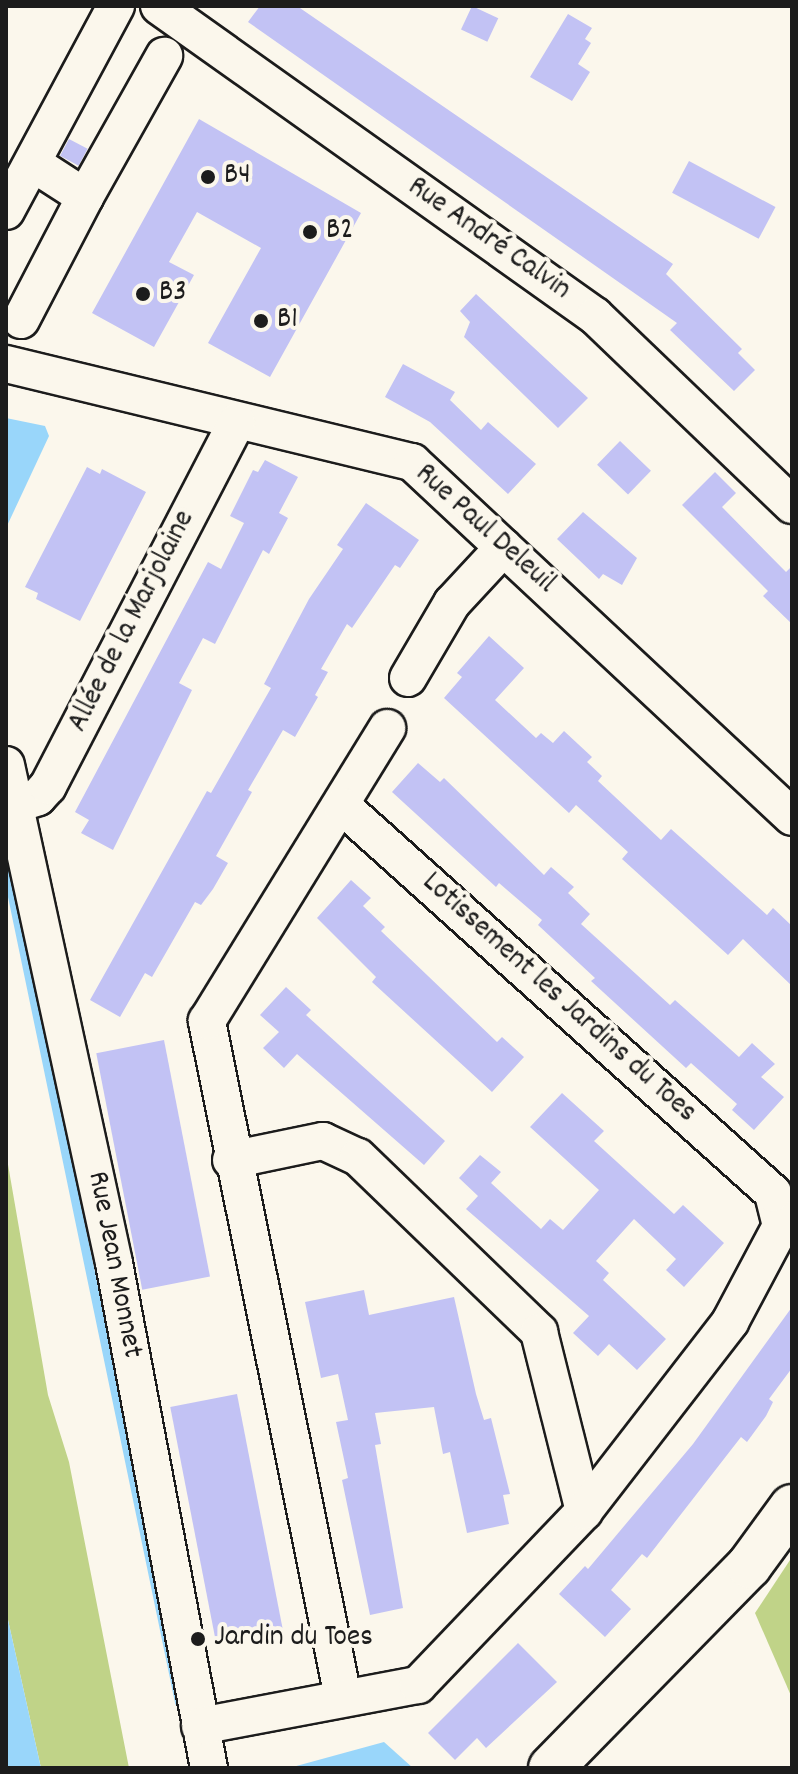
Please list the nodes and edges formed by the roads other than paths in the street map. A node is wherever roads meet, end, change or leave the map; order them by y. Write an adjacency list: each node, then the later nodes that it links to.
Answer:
1 (116, 6): 4 (street)
2 (159, 6): 10 (street, Rue André Calvin)
3 (164, 56): 5 (street)
4 (34, 164): 5 (street); 6 (street)
5 (85, 197): 7 (street)
6 (6, 211)
7 (21, 320)
8 (6, 364): 9 (street, Rue Paul Deleuil)
9 (237, 422): 11 (street, Rue Paul Deleuil); 15 (street, Allée de la Marjolaine)
10 (792, 505)
11 (504, 547): 12 (street); 17 (street, Rue Paul Deleuil)
12 (408, 678)
13 (387, 728): 16 (street)
14 (6, 765): 15 (street, Rue Jean Monnet)
15 (14, 805): 23 (street, Rue Jean Monnet)
16 (342, 806): 18 (street); 19 (street, Lotissement les Jardins du Toes)
17 (792, 817)
18 (231, 1160): 21 (street); 22 (street)
19 (783, 1187): 21 (street, Lotissement les Jardins du Toes)
20 (792, 1507): 25 (main road)
21 (584, 1511): 22 (street, Lotissement les Jardins du Toes)
22 (343, 1697): 23 (street, Lotissement les Jardins du Toes)
23 (200, 1726): 24 (street, Rue Jean Monnet)
24 (209, 1768)
25 (551, 1768)

